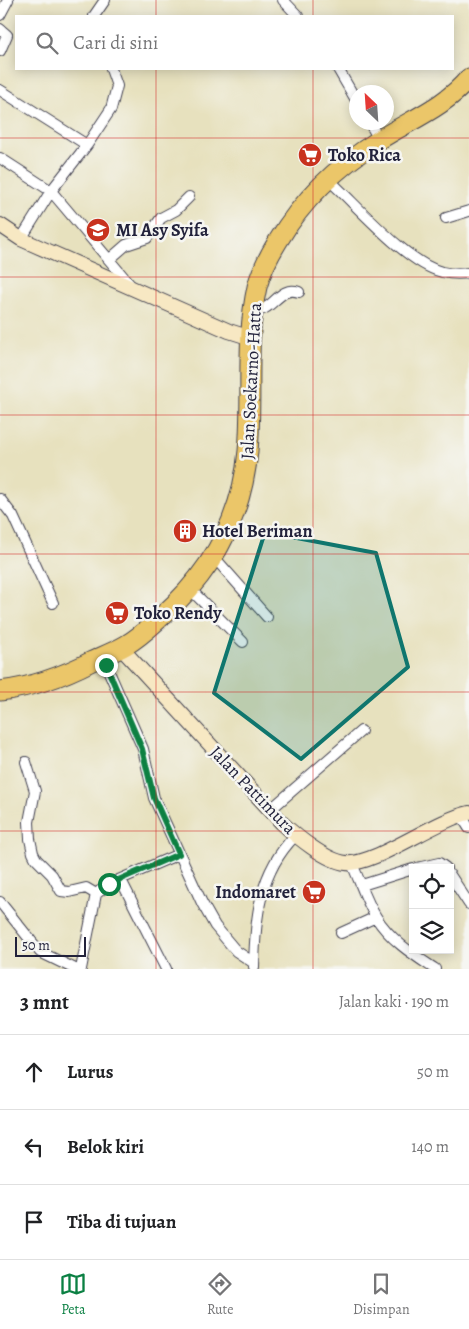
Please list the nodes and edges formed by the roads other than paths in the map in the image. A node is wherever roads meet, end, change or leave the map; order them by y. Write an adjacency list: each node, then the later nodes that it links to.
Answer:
1 (8, 0): 4 (street)
2 (105, 0): 5 (street)
3 (283, 0): 6 (street)
4 (0, 15)
5 (95, 15)
6 (297, 15)
7 (0, 29): 8 (street)
8 (0, 50)
9 (112, 70): 16 (street)
10 (339, 70): 12 (street)
11 (469, 78): 15 (highway, Jalan Soekarno-Hatta)
12 (349, 88)
13 (0, 90): 16 (street)
14 (374, 130): 15 (street)
15 (379, 139): 18 (highway, Jalan Soekarno-Hatta)
16 (87, 145): 19 (street)
17 (0, 158): 19 (street)
18 (327, 178): 26 (street); 29 (highway, Jalan Soekarno-Hatta)
19 (51, 191): 24 (street); 25 (street)
20 (189, 197): 25 (street)
21 (469, 211): 22 (street)
22 (446, 218)
23 (0, 225): 24 (street)
24 (21, 239): 27 (street)
25 (110, 259): 27 (street)
26 (469, 273)
27 (132, 286): 30 (street)
28 (299, 292): 29 (street)
29 (253, 311): 30 (highway, Jalan Soekarno-Hatta)
30 (251, 338): 32 (highway, Jalan Soekarno-Hatta)
31 (0, 499): 34 (street)
32 (214, 557): 33 (highway, Jalan Soekarno-Hatta); 35 (street)
33 (190, 589): 36 (street); 37 (highway, Jalan Soekarno-Hatta)
34 (53, 603)
35 (267, 617)
36 (243, 642)
37 (123, 648): 38 (highway, Jalan Soekarno-Hatta); 39 (highway, Jalan Soekarno-Hatta); 43 (street, Jalan Pattimura)
38 (106, 665): 40 (highway, Jalan Soekarno-Hatta); 47 (street)
39 (0, 690)
40 (0, 700)
41 (361, 732): 43 (street)
42 (26, 762): 55 (street)
43 (270, 810): 46 (street, Jalan Pattimura)
44 (465, 814): 45 (street); 48 (street)
45 (469, 828)
46 (295, 836): 48 (street, Jalan Pattimura); 60 (street)
47 (179, 854): 52 (street); 60 (street)
48 (352, 864): 54 (street)
49 (430, 864): 50 (street)
50 (443, 864)
51 (409, 870): 54 (street)
52 (121, 880): 55 (street); 63 (street)
53 (454, 881): 57 (street)
54 (362, 884): 58 (street)
55 (96, 894): 62 (street)
56 (0, 902): 61 (street)
57 (469, 904)
58 (376, 917): 59 (street); 64 (street)
59 (341, 933)
60 (254, 966)
61 (75, 969)
62 (81, 969)
63 (166, 969)
64 (435, 969)

